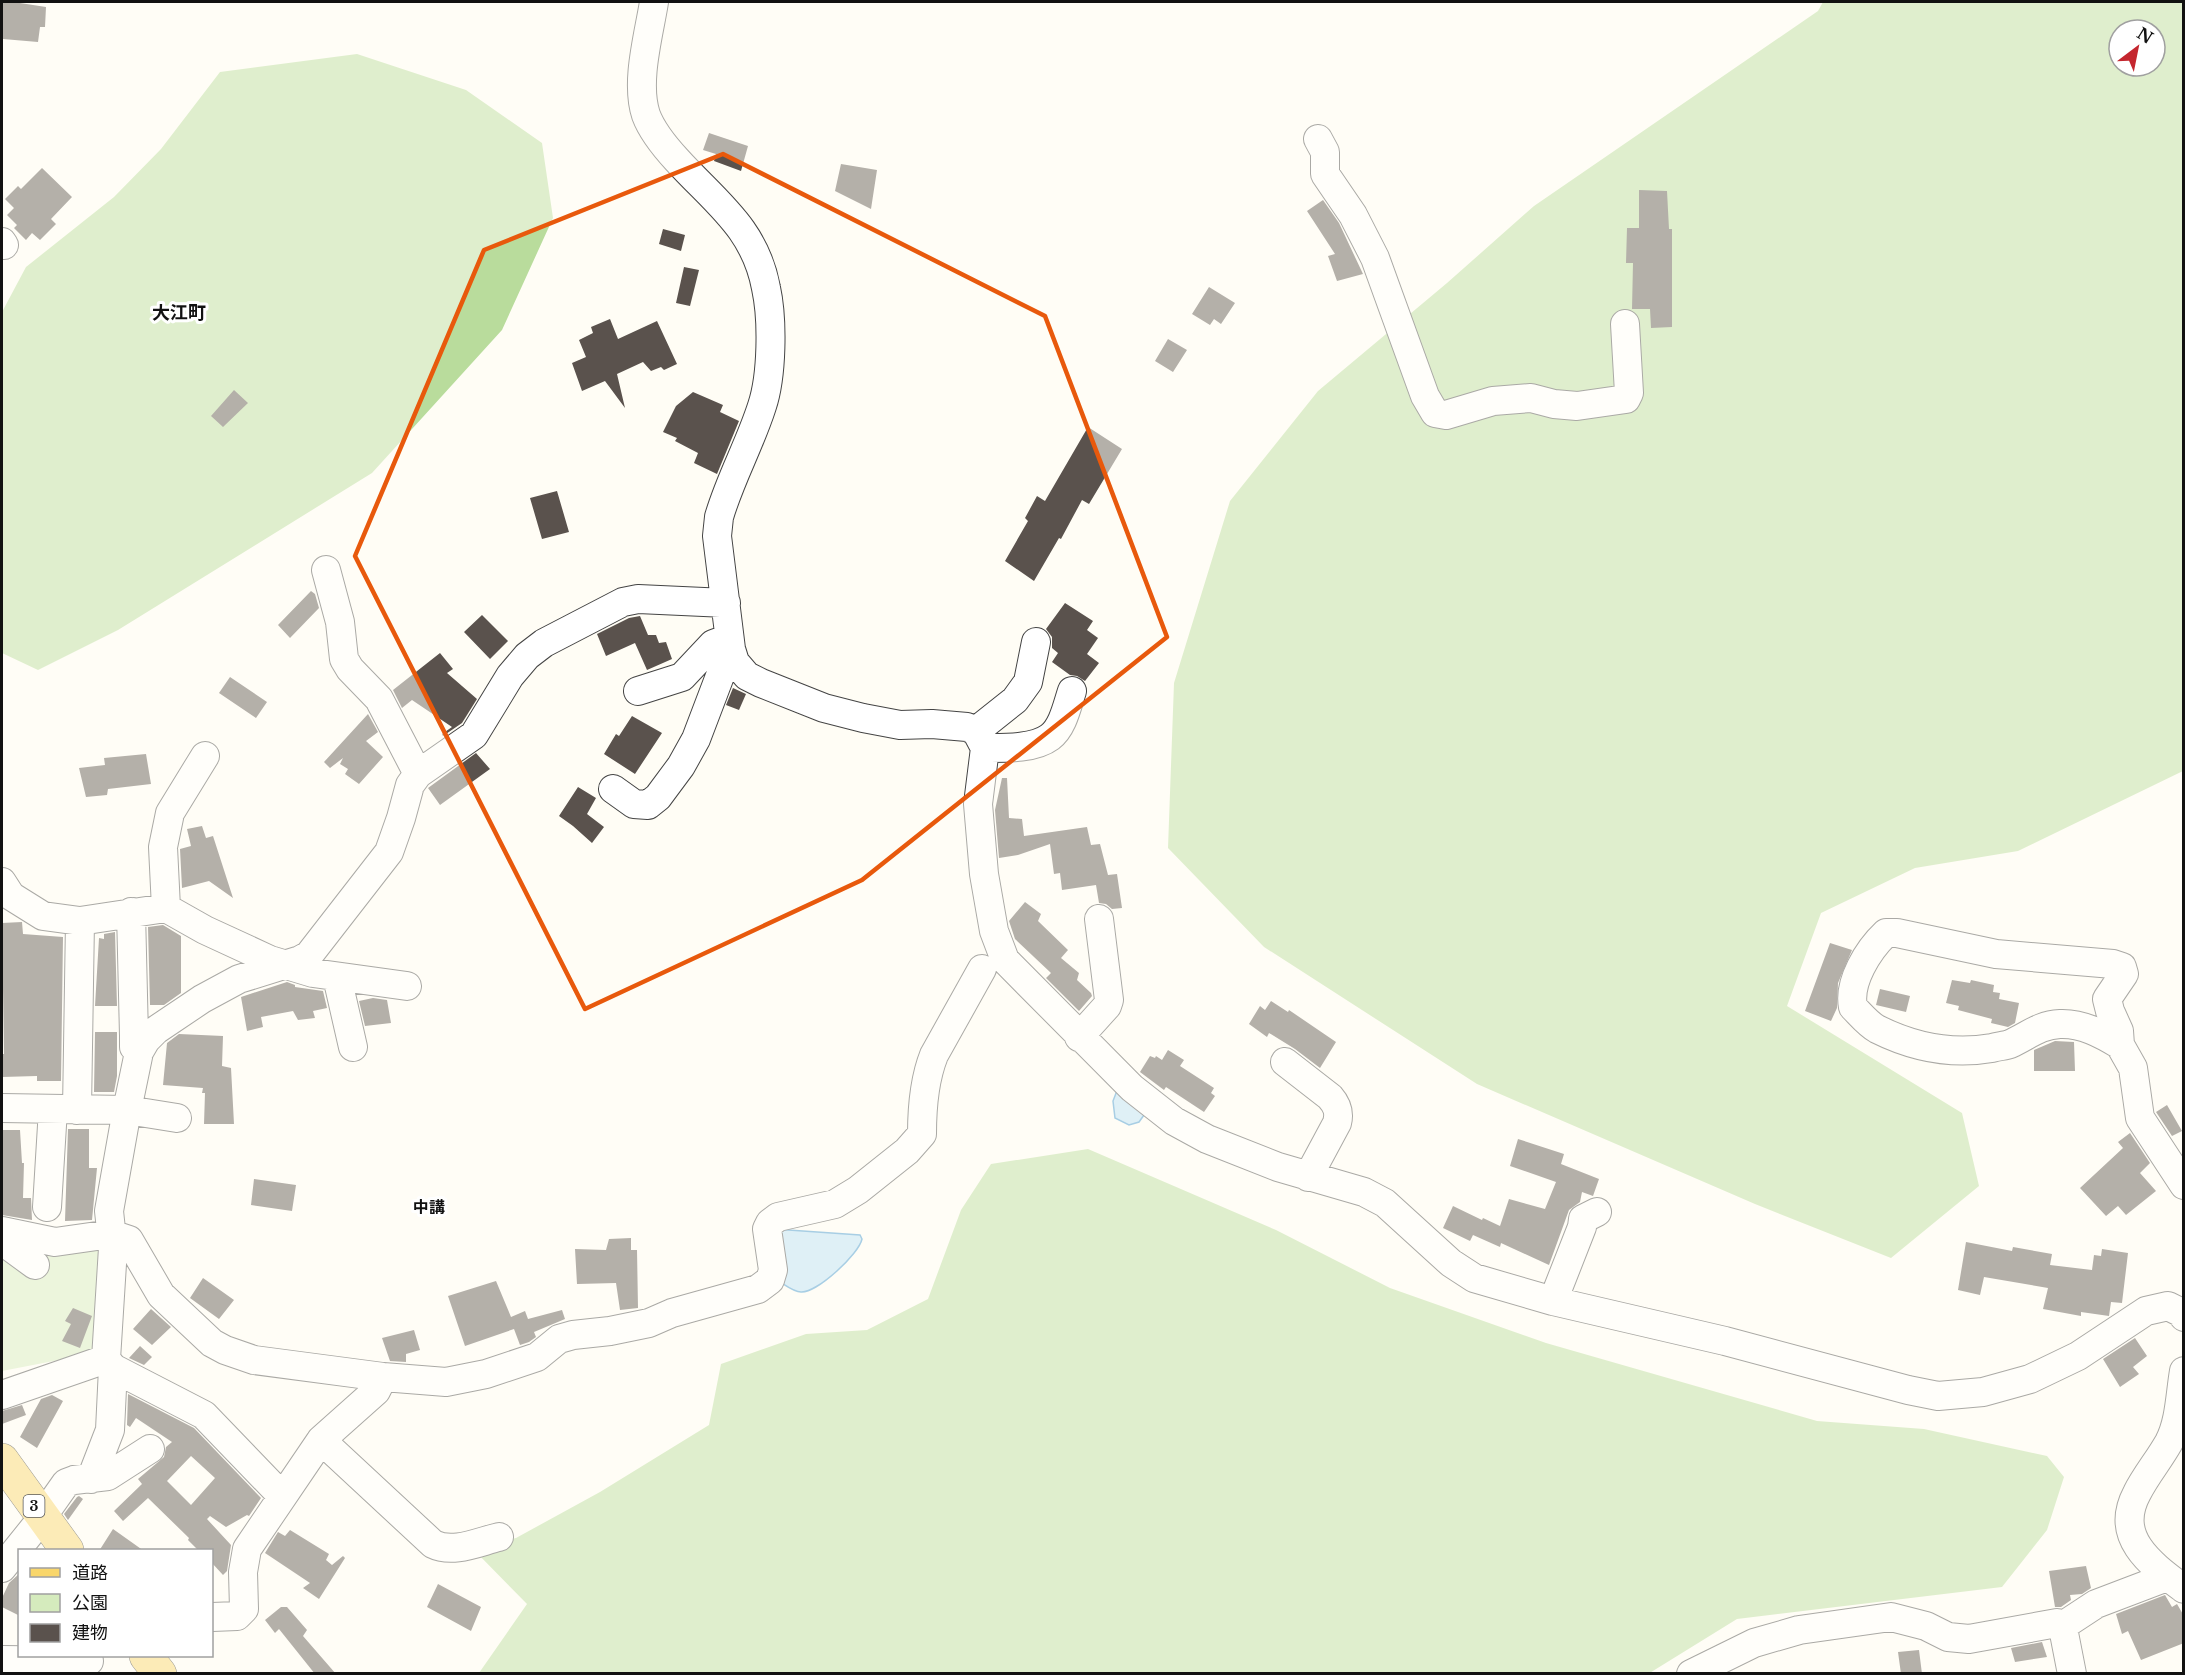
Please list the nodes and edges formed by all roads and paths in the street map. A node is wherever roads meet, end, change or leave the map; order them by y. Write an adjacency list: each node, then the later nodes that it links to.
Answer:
1 (654, 2): 5 (street)
2 (1318, 139): 3 (street)
3 (1625, 324)
4 (326, 570): 12 (street)
5 (726, 603): 7 (street); 12 (street)
6 (1036, 642): 10 (street)
7 (732, 650): 8 (street); 10 (street); 13 (street)
8 (639, 691)
9 (1072, 691): 10 (street)
10 (981, 740): 23 (street)
11 (206, 756): 15 (street)
12 (418, 774): 19 (street)
13 (613, 789)
14 (2, 882): 18 (street)
15 (166, 908): 16 (street); 19 (street)
16 (131, 912): 18 (street); 26 (street)
17 (1099, 919): 23 (street)
18 (80, 921): 29 (street)
19 (286, 964): 21 (street); 26 (street)
20 (982, 969): 44 (street)
21 (337, 977): 22 (street); 25 (street)
22 (407, 986)
23 (1079, 1037): 32 (street)
24 (2120, 1045): 24 (street); 33 (street)
25 (353, 1047)
26 (139, 1052): 30 (street)
27 (1285, 1062): 32 (street)
28 (2, 1108): 29 (street)
29 (65, 1109): 30 (street); 34 (street)
30 (127, 1110): 31 (street); 37 (street)
31 (177, 1118)
32 (1308, 1177): 40 (street)
33 (2184, 1185)
34 (47, 1207)
35 (1597, 1212): 40 (street)
36 (2, 1231): 37 (street)
37 (111, 1234): 42 (street); 44 (street)
38 (2, 1241): 39 (street)
39 (35, 1265)
40 (1554, 1301): 41 (street)
41 (2182, 1310)
42 (109, 1363): 45 (street); 49 (street); 50 (street)
43 (2184, 1371): 55 (street)
44 (383, 1377): 46 (street)
45 (2, 1395)
46 (321, 1440): 50 (street); 52 (street)
47 (150, 1449): 49 (street)
48 (2, 1460): 51 (main road, 3)
49 (91, 1479): 51 (street)
50 (282, 1496): 56 (street)
51 (42, 1517): 53 (main road, 3); 54 (street)
52 (499, 1537)
53 (66, 1549)
54 (2, 1568)
55 (2175, 1583): 57 (street)
56 (213, 1617)
57 (2064, 1625): 62 (street); 63 (street)
58 (147, 1657): 61 (main road)
59 (2, 1660): 60 (street)
60 (89, 1663)
61 (160, 1674)
62 (1691, 1674)
63 (2072, 1674)

